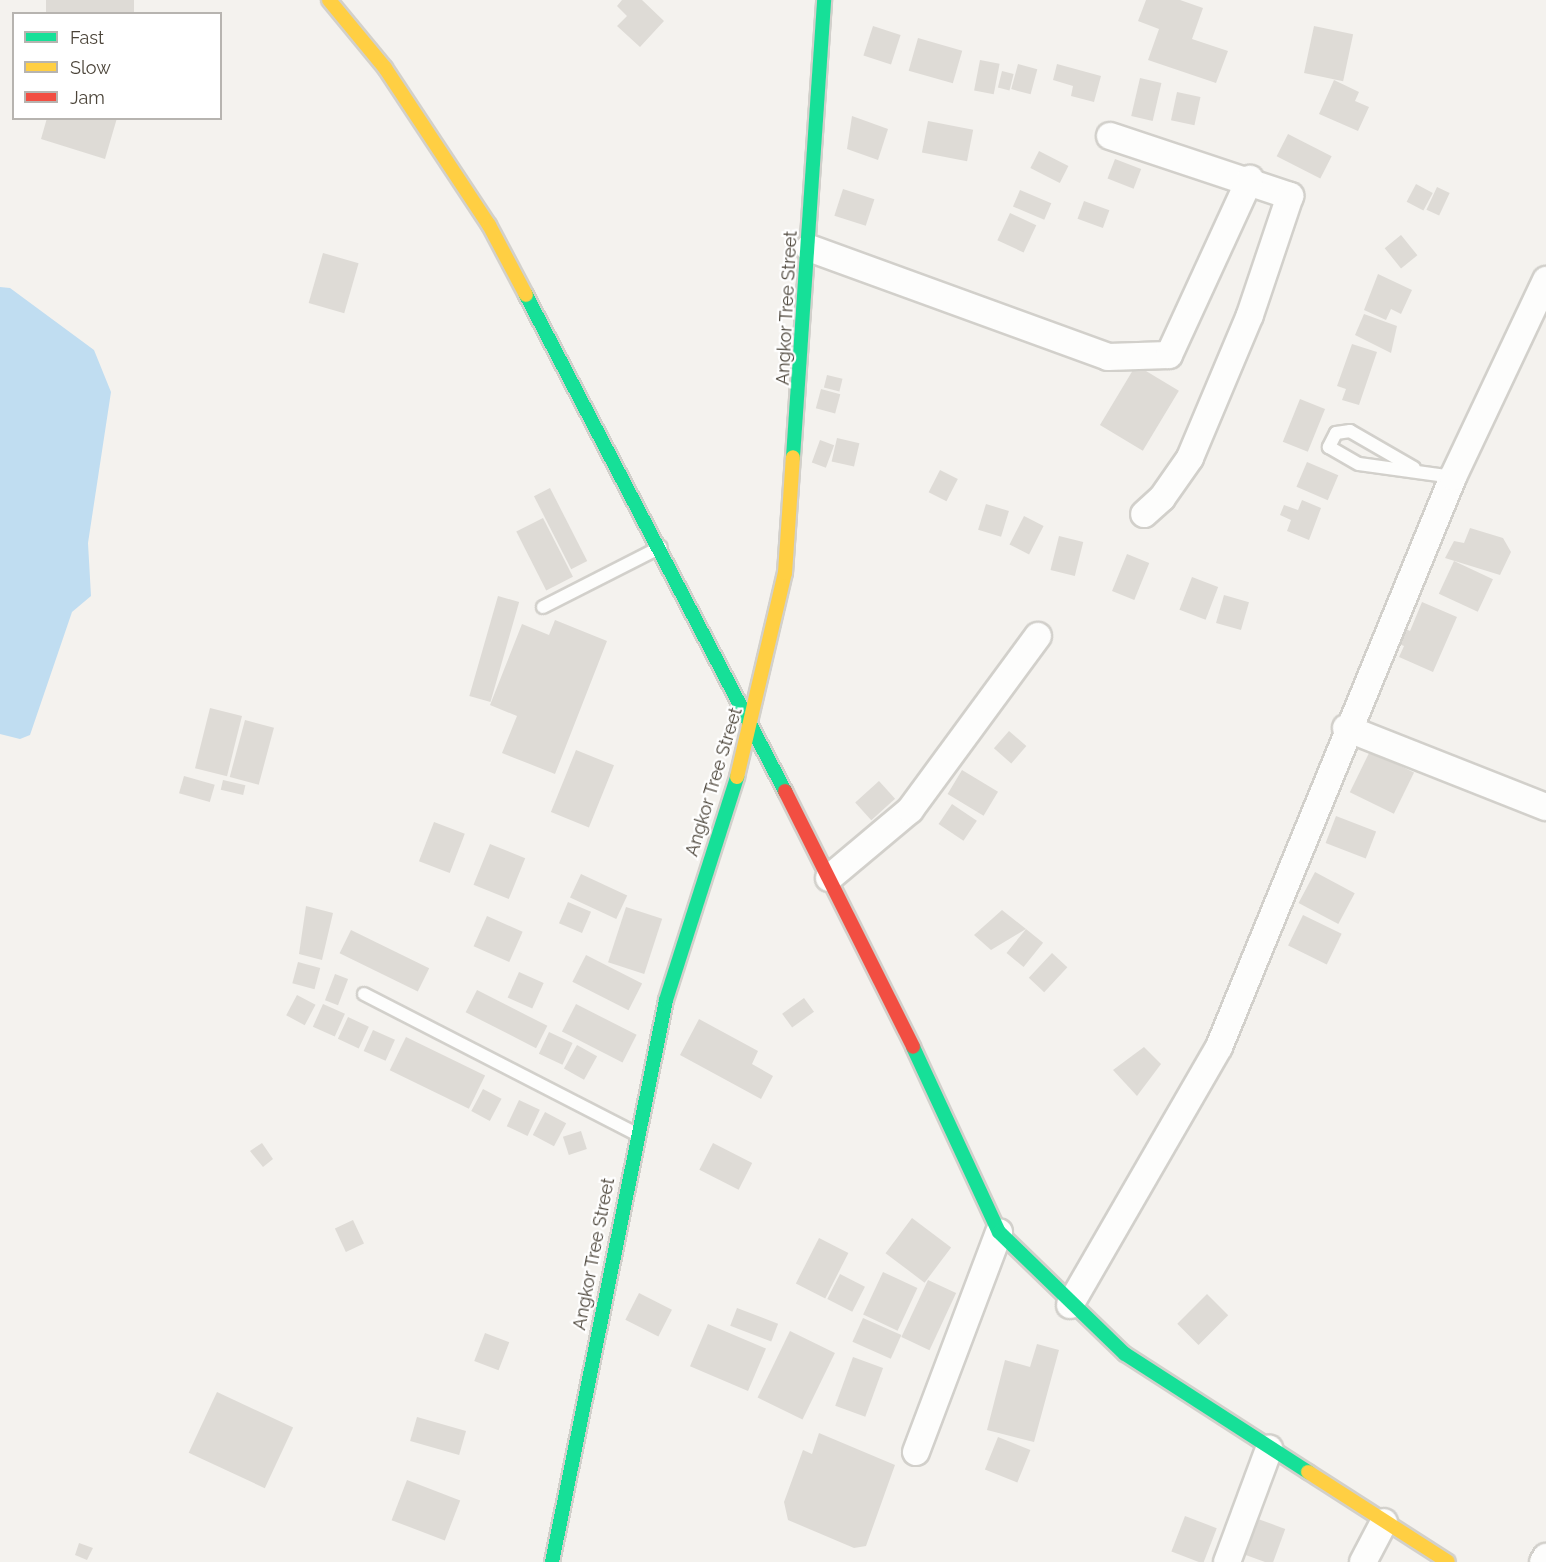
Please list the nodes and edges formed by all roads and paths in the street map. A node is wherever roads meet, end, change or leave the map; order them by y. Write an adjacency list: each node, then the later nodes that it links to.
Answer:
1 (329, 0): 10 (street)
2 (824, 0): 5 (street, Angkor Tree Street)
3 (1110, 136): 4 (street)
4 (1250, 178): 5 (street); 9 (street)
5 (809, 248): 14 (street, Angkor Tree Street)
6 (1546, 280): 8 (street)
7 (1414, 468): 7 (lane); 8 (lane)
8 (1453, 477): 13 (street)
9 (1144, 514)
10 (663, 547): 11 (lane); 14 (street)
11 (543, 607)
12 (1038, 636): 16 (street)
13 (1346, 728): 15 (street); 20 (street)
14 (751, 732): 16 (street); 18 (street, Angkor Tree Street)
15 (1546, 807)
16 (829, 878): 19 (street)
17 (364, 994): 18 (lane)
18 (636, 1134): 25 (street, Angkor Tree Street)
19 (999, 1232): 20 (street); 22 (street)
20 (1070, 1305): 21 (street)
21 (1269, 1449): 23 (street); 26 (street)
22 (916, 1452)
23 (1384, 1522): 27 (street); 28 (street)
24 (1546, 1557): 29 (street)
25 (552, 1562)
26 (1227, 1562)
27 (1363, 1562)
28 (1448, 1562)
29 (1543, 1562)

